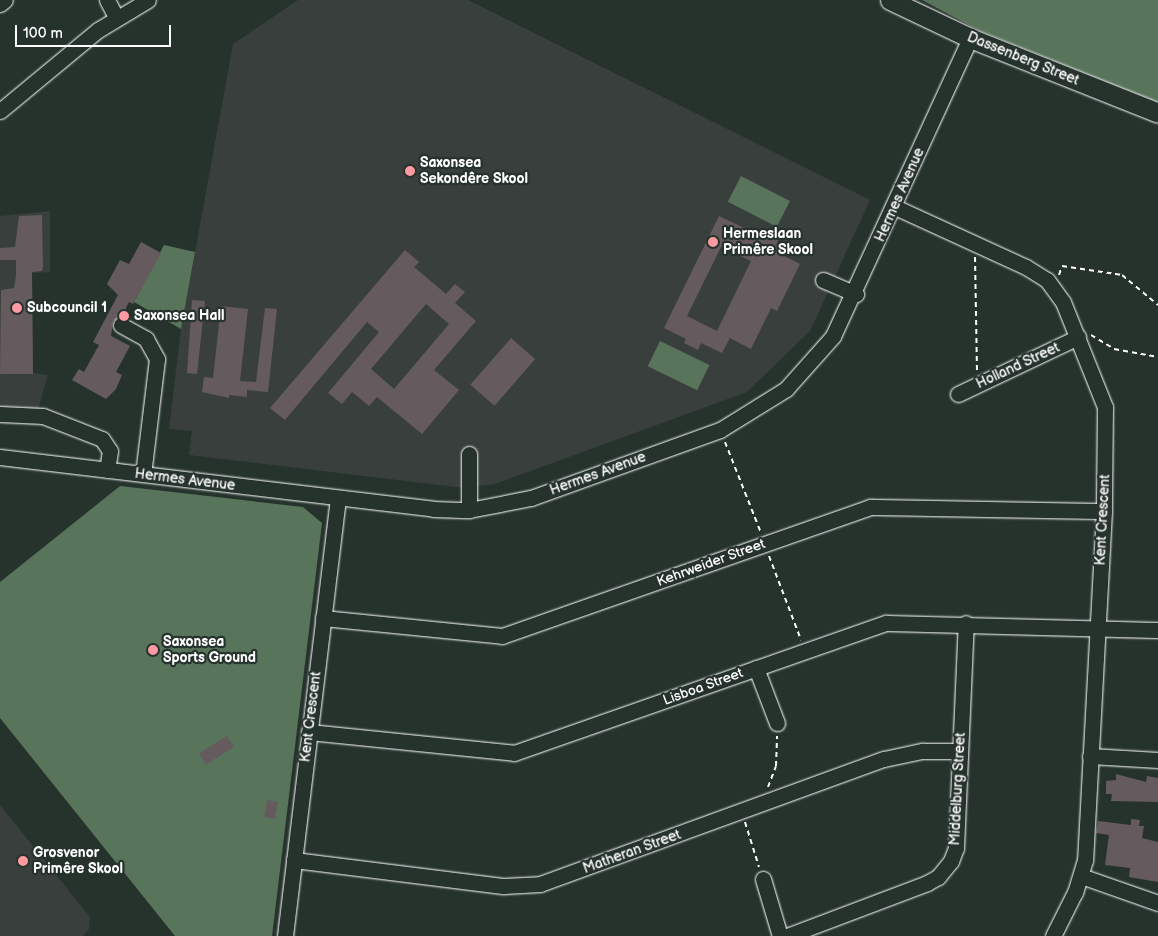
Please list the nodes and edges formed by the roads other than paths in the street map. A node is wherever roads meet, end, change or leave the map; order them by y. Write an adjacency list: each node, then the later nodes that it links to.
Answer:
1 (5, 0): 5 (street)
2 (107, 0): 6 (street)
3 (148, 0): 6 (street)
4 (890, 0): 7 (main road, Dassenberg Street)
5 (0, 4)
6 (116, 17): 8 (street)
7 (970, 38): 9 (main road, Dassenberg Street); 10 (street, Hermes Avenue)
8 (0, 111)
9 (1158, 112)
10 (895, 207): 12 (street, Hermes Avenue); 14 (street, Kent Crescent)
11 (823, 280): 12 (street)
12 (856, 294): 22 (street, Hermes Avenue)
13 (121, 325): 20 (street)
14 (1078, 337): 15 (street, Holland Street); 23 (street, Kent Crescent)
15 (958, 394)
16 (0, 414): 19 (street)
17 (469, 454): 22 (street)
18 (0, 457): 19 (street, Hermes Avenue)
19 (107, 470): 20 (street, Hermes Avenue)
20 (143, 474): 21 (street, Hermes Avenue)
21 (338, 498): 22 (street, Hermes Avenue); 24 (street, Kent Crescent)
22 (469, 510)
23 (1104, 511): 24 (street, Kehrweider Street); 26 (street, Kent Crescent)
24 (323, 618): 30 (street, Kent Crescent)
25 (966, 623): 26 (street, Lisboa Street); 28 (street, Lisboa Street); 31 (street, Middelburg Street)
26 (1098, 626): 27 (street, Lisboa Street); 32 (street, Kent Crescent)
27 (1158, 630)
28 (756, 668): 29 (street); 30 (street, Lisboa Street)
29 (777, 723)
30 (309, 732): 34 (street, Kent Crescent)
31 (959, 750): 34 (street, Matheran Street); 40 (street, Middelburg Street)
32 (1090, 756): 33 (street); 35 (street, Kent Crescent)
33 (1158, 760)
34 (294, 860): 38 (street, Kent Crescent)
35 (1082, 876): 37 (street); 41 (street, Kent Crescent)
36 (763, 879): 39 (street)
37 (1158, 903)
38 (285, 936)
39 (780, 936)
40 (787, 936)
41 (1053, 936)

